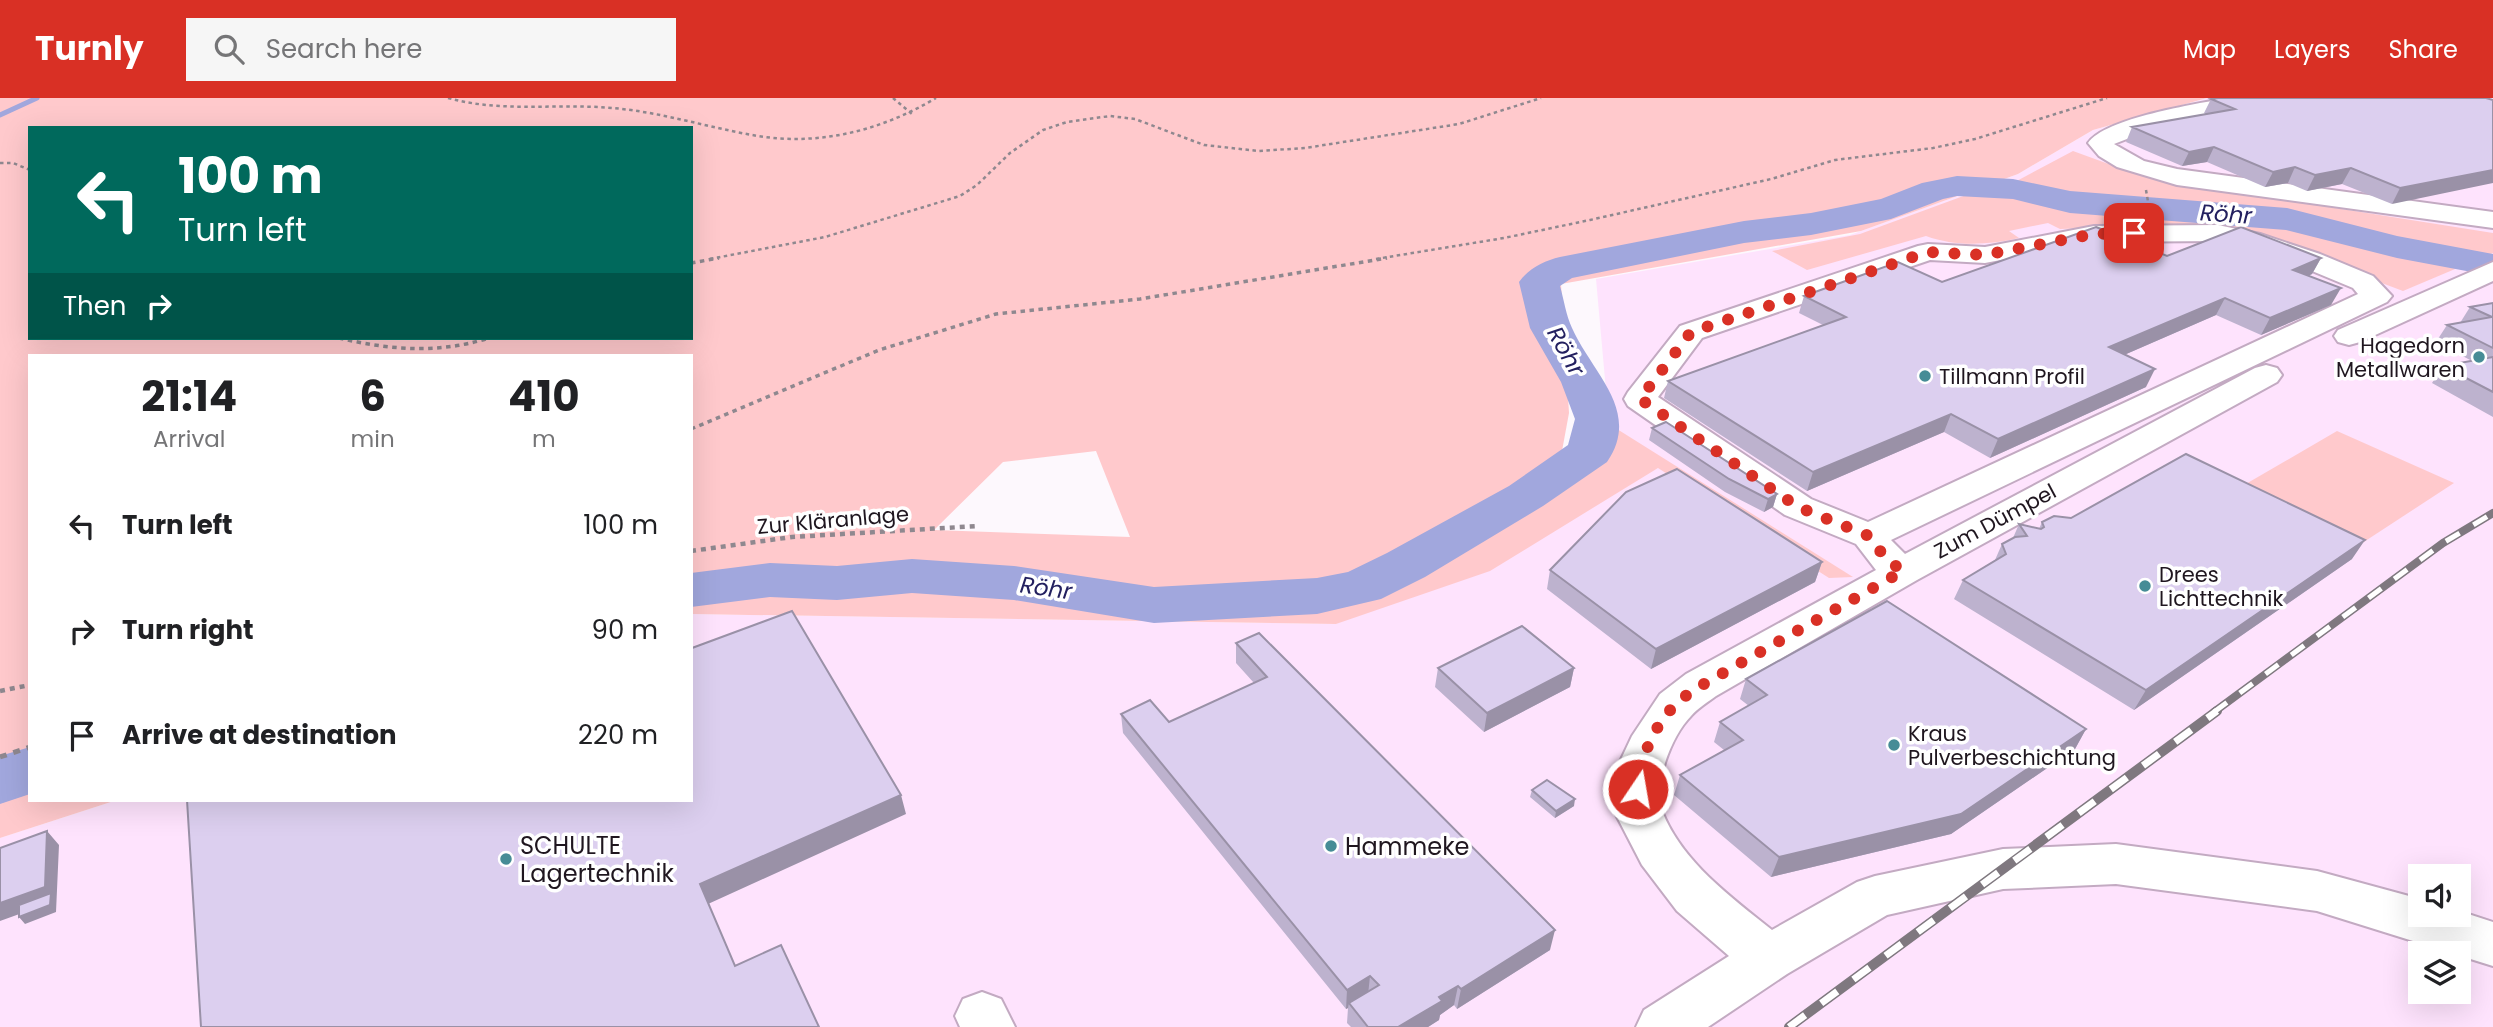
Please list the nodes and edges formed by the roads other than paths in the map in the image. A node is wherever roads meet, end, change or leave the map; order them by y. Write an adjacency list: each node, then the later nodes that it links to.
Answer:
1 (2262, 98): 2 (street)
2 (2493, 220)
3 (2488, 273): 5 (street, Zum Dümpel)
4 (1869, 536): 4 (street); 5 (street)
5 (1903, 571): 7 (street, Zum Dümpel)
6 (2493, 944): 7 (street)
7 (1768, 958): 8 (street)
8 (1664, 1027)

